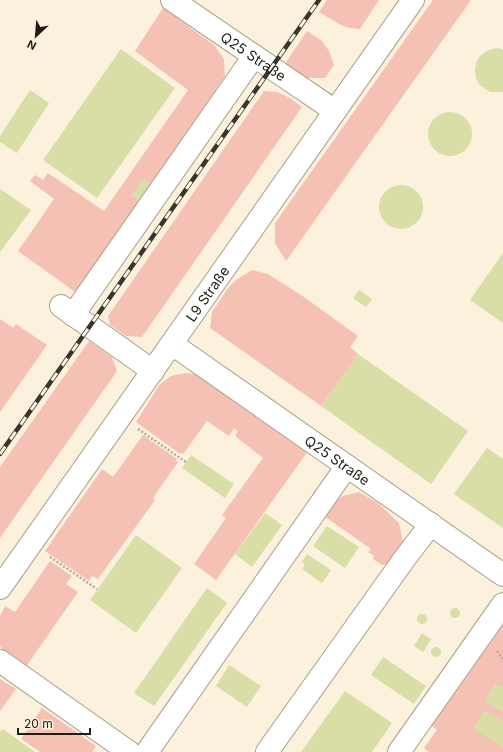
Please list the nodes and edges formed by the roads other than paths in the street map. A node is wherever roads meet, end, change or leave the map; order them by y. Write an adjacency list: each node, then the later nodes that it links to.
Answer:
1 (172, 0): 3 (lane, Q25 Straße)
2 (414, 0): 4 (lane, L9 Straße)
3 (254, 56): 4 (lane, Q25 Straße); 6 (lane)
4 (335, 111): 5 (lane, L9 Straße)
5 (172, 344): 6 (lane, L9 Straße); 7 (lane, Q25 Straße)
6 (153, 371): 10 (lane, L9 Straße)
7 (347, 466): 8 (lane, Q25 Straße); 14 (lane)
8 (431, 524): 9 (lane, Q25 Straße); 15 (lane)
9 (503, 575)
10 (0, 588)
11 (503, 604): 16 (lane)
12 (0, 662): 13 (lane)
13 (129, 752)
14 (147, 752)
15 (267, 752)
16 (399, 752)

